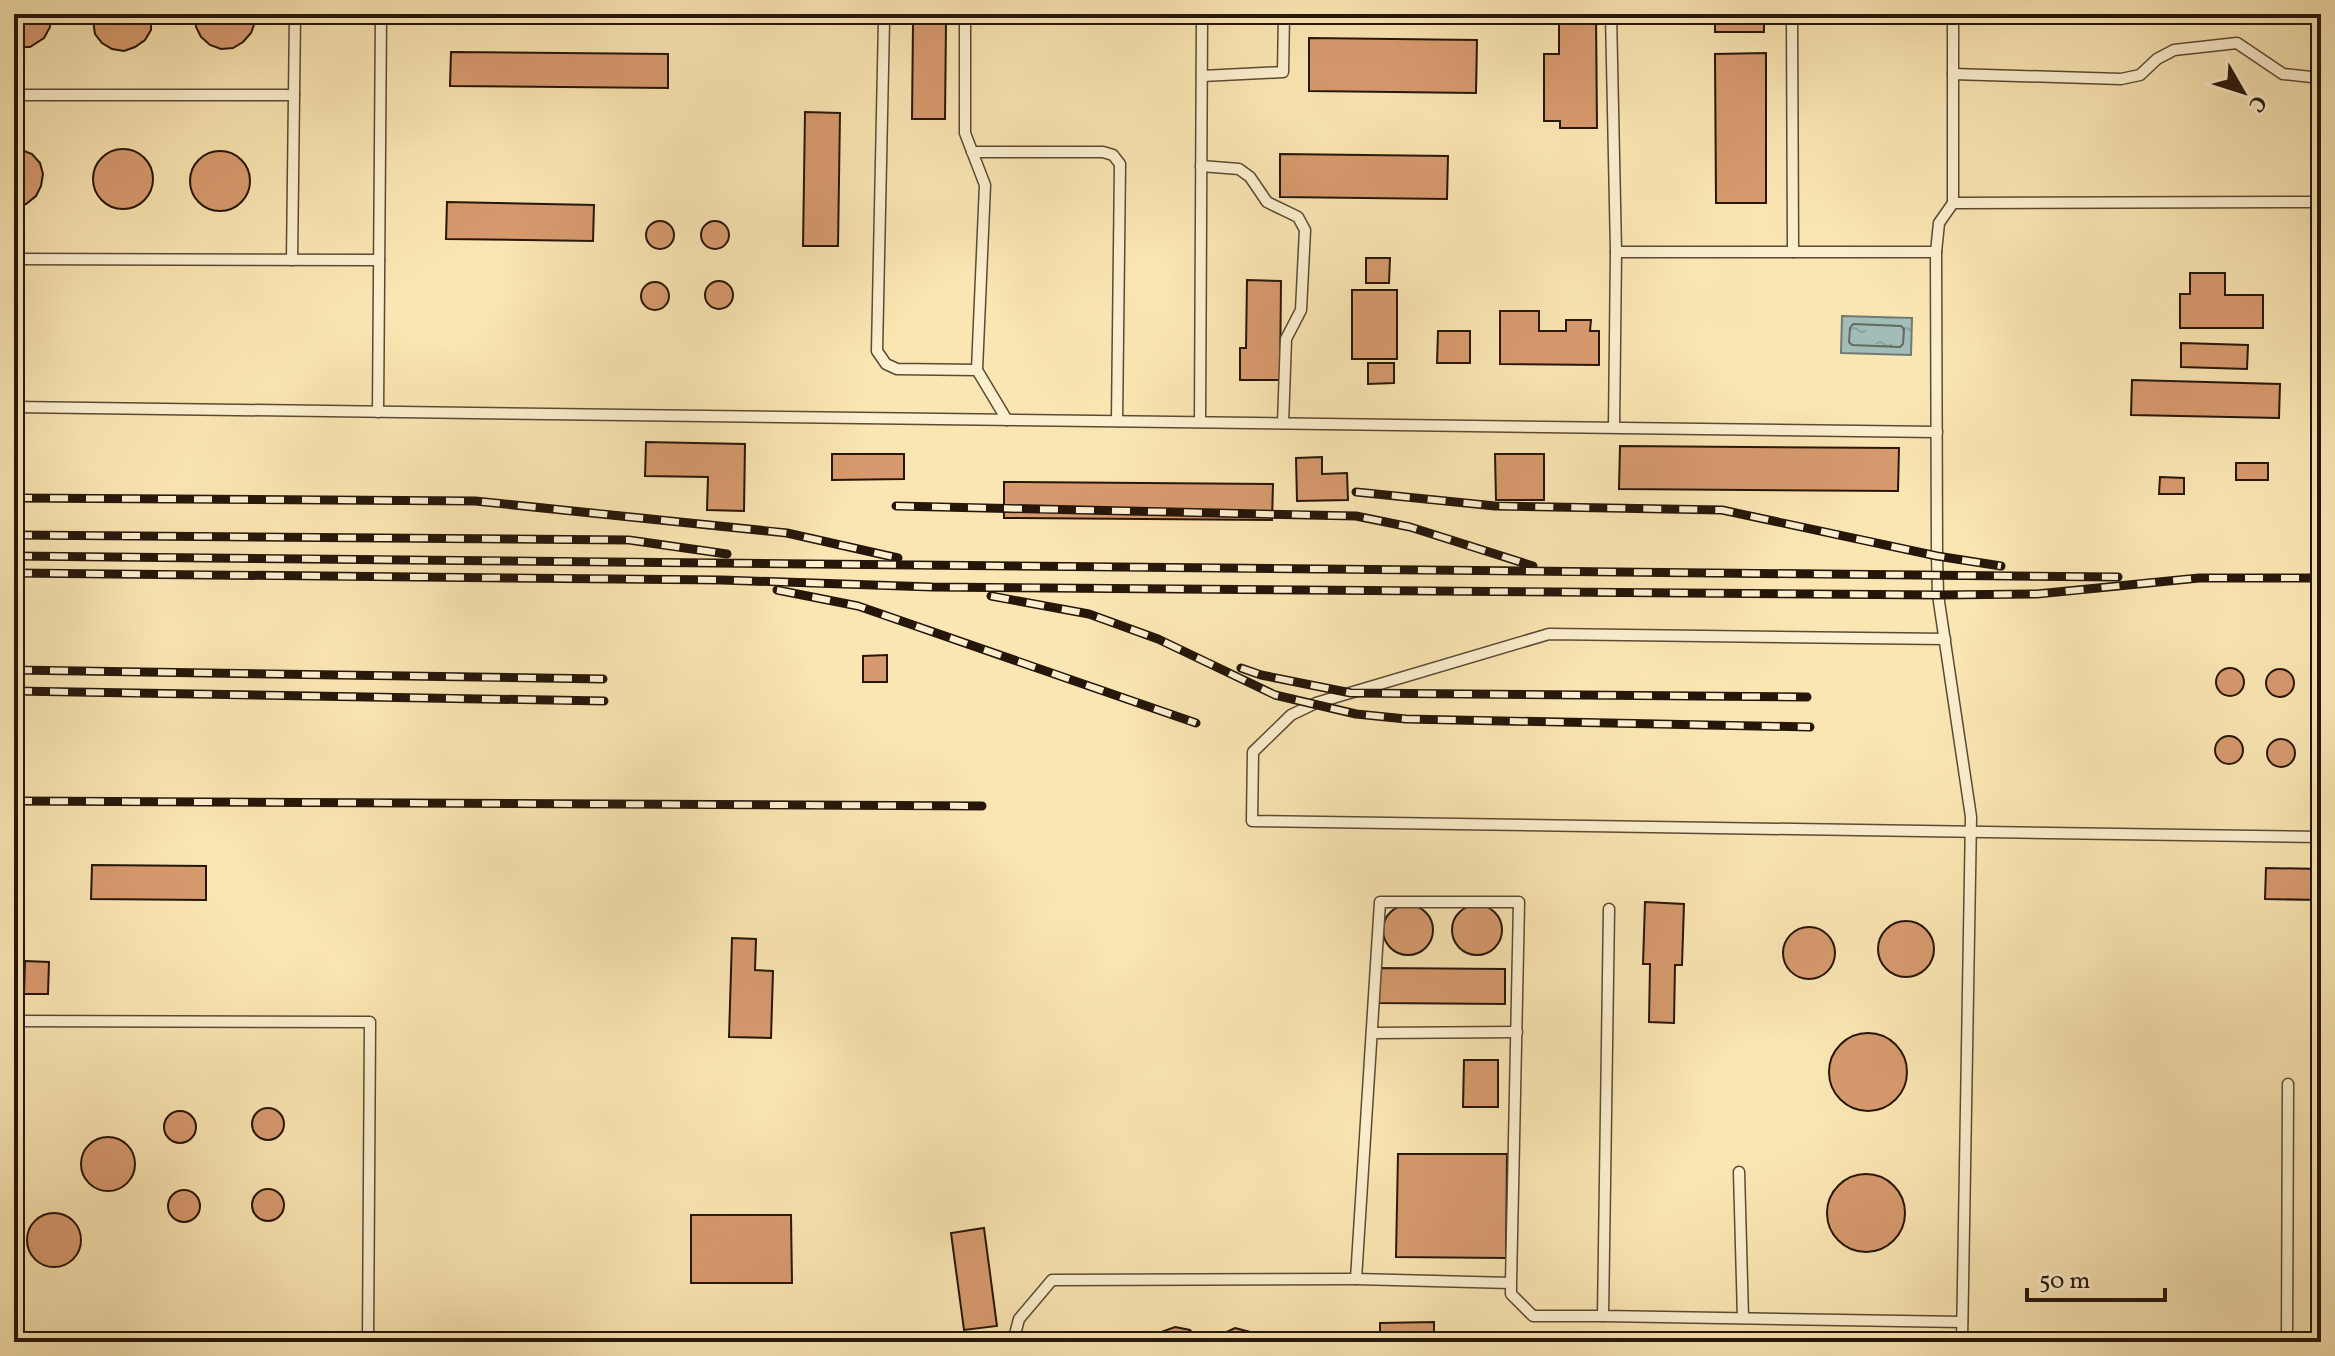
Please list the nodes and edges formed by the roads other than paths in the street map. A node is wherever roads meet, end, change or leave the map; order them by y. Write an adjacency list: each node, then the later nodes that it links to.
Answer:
1 (295, 14): 14 (lane)
2 (381, 14): 24 (lane)
3 (888, 14): 25 (lane)
4 (961, 14): 15 (lane)
5 (1202, 14): 11 (lane)
6 (1284, 14): 11 (lane)
7 (1611, 14): 19 (lane)
8 (1792, 14): 20 (lane)
9 (1953, 14): 10 (lane)
10 (1953, 74): 12 (lane); 18 (lane)
11 (1202, 76): 16 (lane)
12 (2321, 78)
13 (14, 95): 14 (lane)
14 (294, 95): 23 (lane)
15 (972, 152): 25 (lane); 29 (lane)
16 (1201, 166): 30 (lane); 31 (lane)
17 (2321, 202): 18 (lane)
18 (1953, 203): 21 (lane)
19 (1616, 252): 20 (lane); 32 (lane)
20 (1793, 252): 21 (lane)
21 (1936, 252): 33 (lane)
22 (14, 259): 23 (lane)
23 (292, 260): 24 (lane)
24 (379, 260): 27 (lane)
25 (977, 370): 28 (lane)
26 (14, 407): 27 (lane)
27 (378, 412): 28 (lane)
28 (1007, 420): 29 (lane)
29 (1117, 421): 30 (lane)
30 (1200, 422): 31 (lane)
31 (1283, 423): 32 (lane)
32 (1614, 427): 33 (lane)
33 (1937, 432): 34 (lane)
34 (1945, 639): 35 (lane); 35 (lane)
35 (1971, 832): 36 (lane); 47 (lane)
36 (2321, 837)
37 (1609, 909): 45 (lane)
38 (14, 1021): 48 (lane)
39 (1517, 1032): 40 (lane); 40 (lane); 44 (lane)
40 (1373, 1033): 43 (lane)
41 (2288, 1084): 51 (lane)
42 (1739, 1172): 46 (lane)
43 (1356, 1279): 44 (lane); 49 (lane)
44 (1511, 1283): 45 (lane)
45 (1603, 1316): 46 (lane)
46 (1743, 1318): 47 (lane)
47 (1962, 1322): 50 (lane)
48 (368, 1342)
49 (1013, 1342)
50 (1962, 1342)
51 (2287, 1342)

